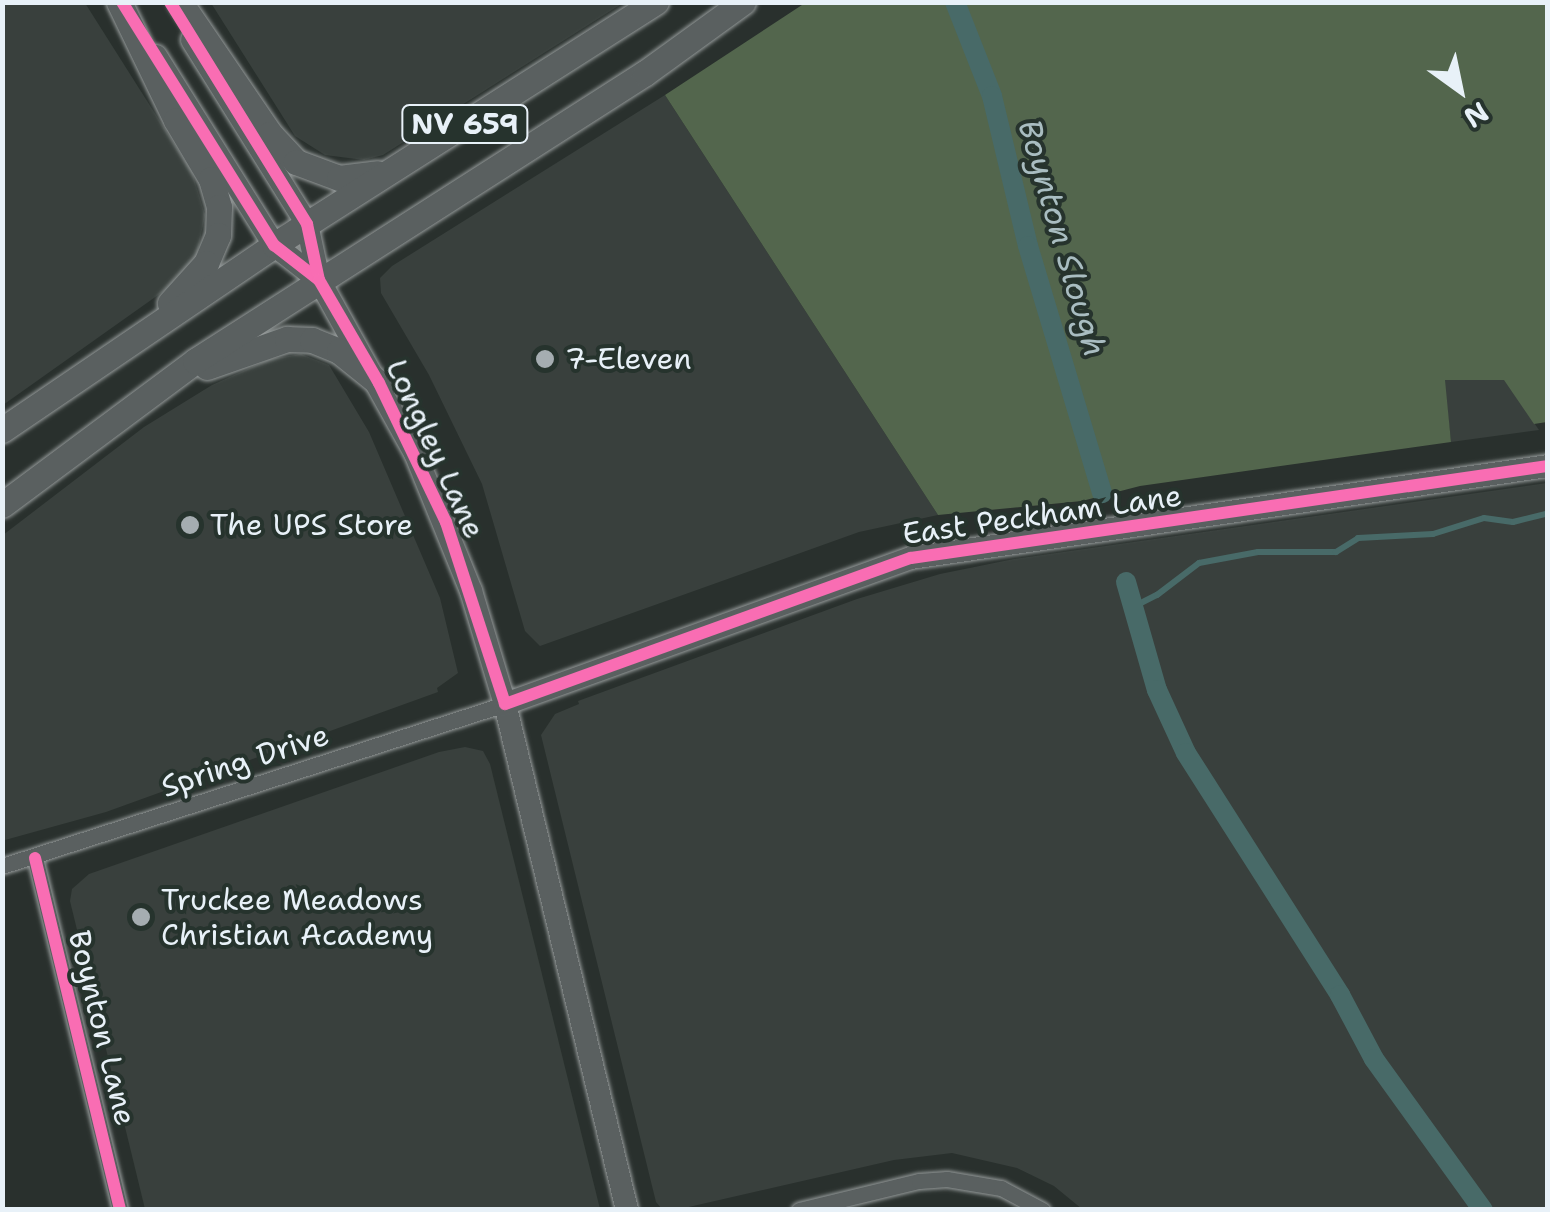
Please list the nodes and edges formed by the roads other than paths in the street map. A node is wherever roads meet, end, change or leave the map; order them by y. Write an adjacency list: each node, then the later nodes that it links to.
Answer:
1 (120, 2): 8 (main road, Longley Lane); 10 (main road)
2 (170, 2): 7 (main road, Longley Lane)
3 (180, 2): 6 (main road)
4 (656, 2): 6 (main road, NV 659)
5 (743, 2): 9 (main road, NV 659)
6 (401, 164): 7 (main road, NV 659)
7 (306, 224): 8 (main road, NV 659); 9 (main road, Longley Lane)
8 (274, 246): 9 (main road, Longley Lane); 10 (main road, NV 659)
9 (319, 280): 11 (main road, Longley Lane); 12 (main road, NV 659)
10 (131, 339): 13 (main road, NV 659)
11 (378, 384): 12 (main road); 16 (main road, Longley Lane)
12 (144, 396): 15 (main road, NV 659)
13 (2, 430)
14 (1548, 466): 16 (main road, East Peckham Lane)
15 (2, 504)
16 (504, 704): 17 (street, Spring Drive); 20 (main road, Longley Lane)
17 (35, 858): 18 (street, Spring Drive); 19 (street, Boynton Lane)
18 (2, 866)
19 (120, 1210)
20 (627, 1210)
21 (799, 1210): 22 (street)
22 (1042, 1210)

